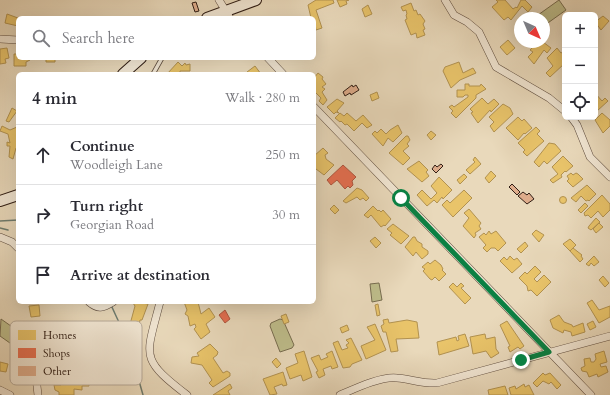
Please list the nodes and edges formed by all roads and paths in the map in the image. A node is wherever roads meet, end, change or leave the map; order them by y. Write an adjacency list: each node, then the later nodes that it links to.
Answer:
1 (219, 0): 4 (street)
2 (256, 0): 4 (street)
3 (445, 0): 14 (street)
4 (228, 15)
5 (0, 39): 6 (street)
6 (16, 40)
7 (139, 60): 10 (street)
8 (161, 60): 11 (lane)
9 (270, 60): 12 (street)
10 (125, 72)
11 (154, 72)
12 (281, 72)
13 (316, 109): 25 (street)
14 (562, 109)
15 (573, 120): 16 (street)
16 (610, 177)
17 (16, 196): 18 (street)
18 (0, 201)
19 (0, 237): 20 (street)
20 (16, 246)
21 (91, 304): 22 (street)
22 (111, 304)
23 (160, 304): 31 (street)
24 (610, 336): 25 (street)
25 (549, 352): 28 (street); 33 (street)
26 (37, 385): 30 (street)
27 (0, 390): 29 (street)
28 (349, 393): 32 (street)
29 (10, 395)
30 (38, 395)
31 (187, 395)
32 (340, 395)
33 (590, 395)

